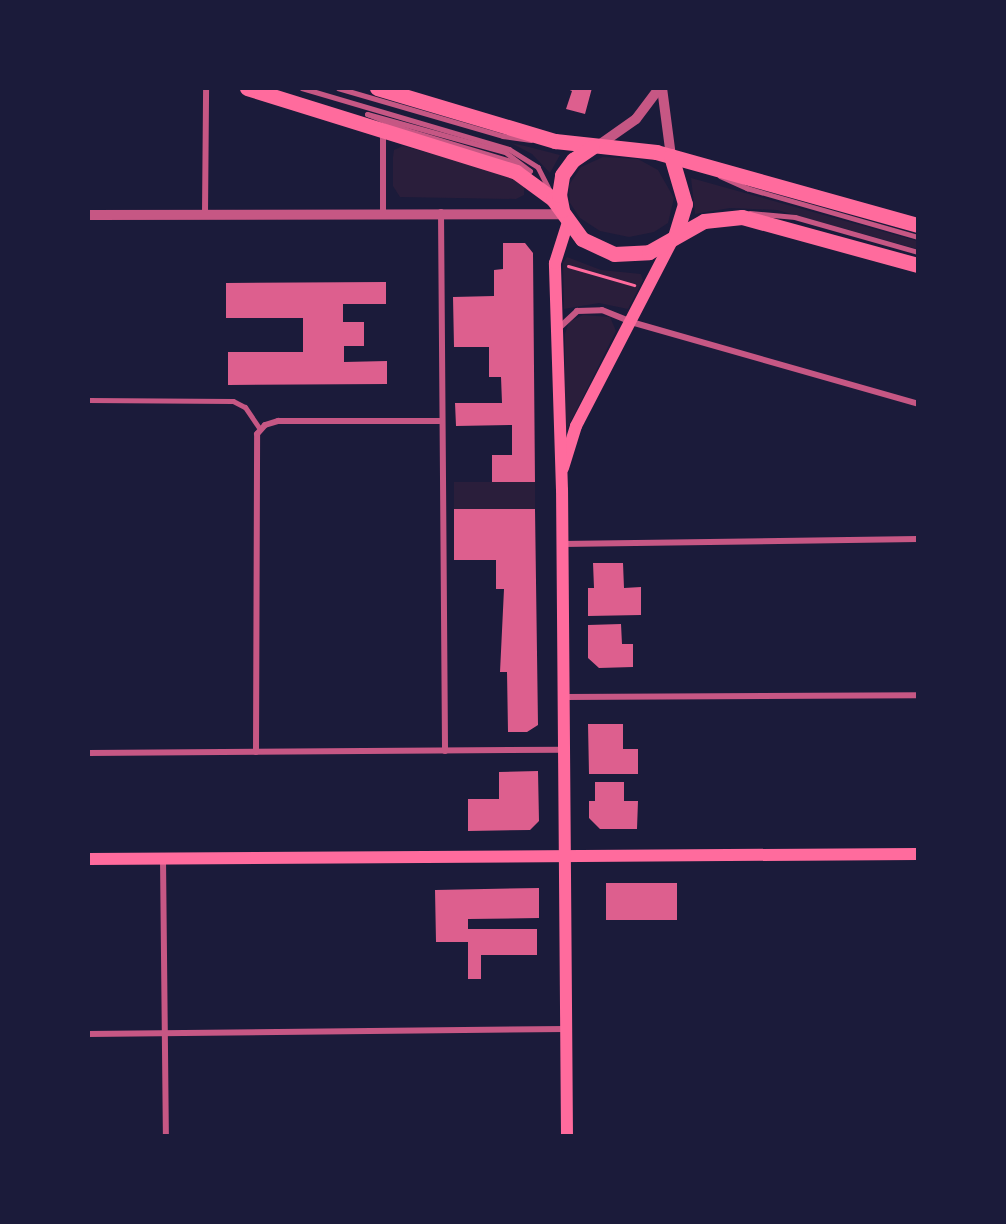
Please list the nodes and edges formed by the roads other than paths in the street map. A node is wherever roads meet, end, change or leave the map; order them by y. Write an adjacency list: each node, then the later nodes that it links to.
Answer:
1 (206, 88): 16 (street)
2 (247, 88): 8 (main road)
3 (302, 88): 13 (lane)
4 (338, 88): 9 (lane)
5 (377, 88): 9 (main road)
6 (661, 88): 10 (street); 11 (street)
7 (367, 114): 7 (street)
8 (383, 129): 13 (main road); 15 (street)
9 (555, 141): 10 (main road)
10 (592, 147): 11 (main road); 18 (main road)
11 (671, 156): 12 (main road); 22 (main road)
12 (701, 164): 20 (main road); 21 (lane)
13 (553, 199): 18 (main road)
14 (441, 212): 15 (street); 18 (street); 29 (street)
15 (383, 213): 16 (street)
16 (205, 214): 17 (street)
17 (88, 215)
18 (565, 218): 22 (main road); 26 (main road)
19 (712, 219): 22 (main road); 23 (lane); 24 (main road)
20 (918, 225)
21 (918, 237)
22 (673, 239): 25 (main road)
23 (918, 252)
24 (918, 265)
25 (631, 322): 26 (street); 28 (street); 31 (main road)
26 (556, 334): 31 (main road)
27 (88, 400): 30 (street)
28 (918, 404)
29 (442, 421): 30 (street); 37 (street)
30 (260, 429): 38 (street)
31 (561, 490): 33 (main road)
32 (918, 539): 33 (street)
33 (562, 544): 35 (main road)
34 (918, 695): 35 (street)
35 (564, 697): 36 (main road)
36 (564, 750): 37 (street); 41 (main road)
37 (445, 751): 38 (street)
38 (256, 752): 39 (street)
39 (88, 753)
40 (918, 854): 41 (main road)
41 (565, 856): 43 (main road); 44 (main road)
42 (88, 859): 43 (main road)
43 (163, 859): 45 (street)
44 (566, 1029): 45 (street); 48 (main road)
45 (165, 1033): 46 (street); 47 (street)
46 (88, 1034)
47 (166, 1136)
48 (567, 1136)

